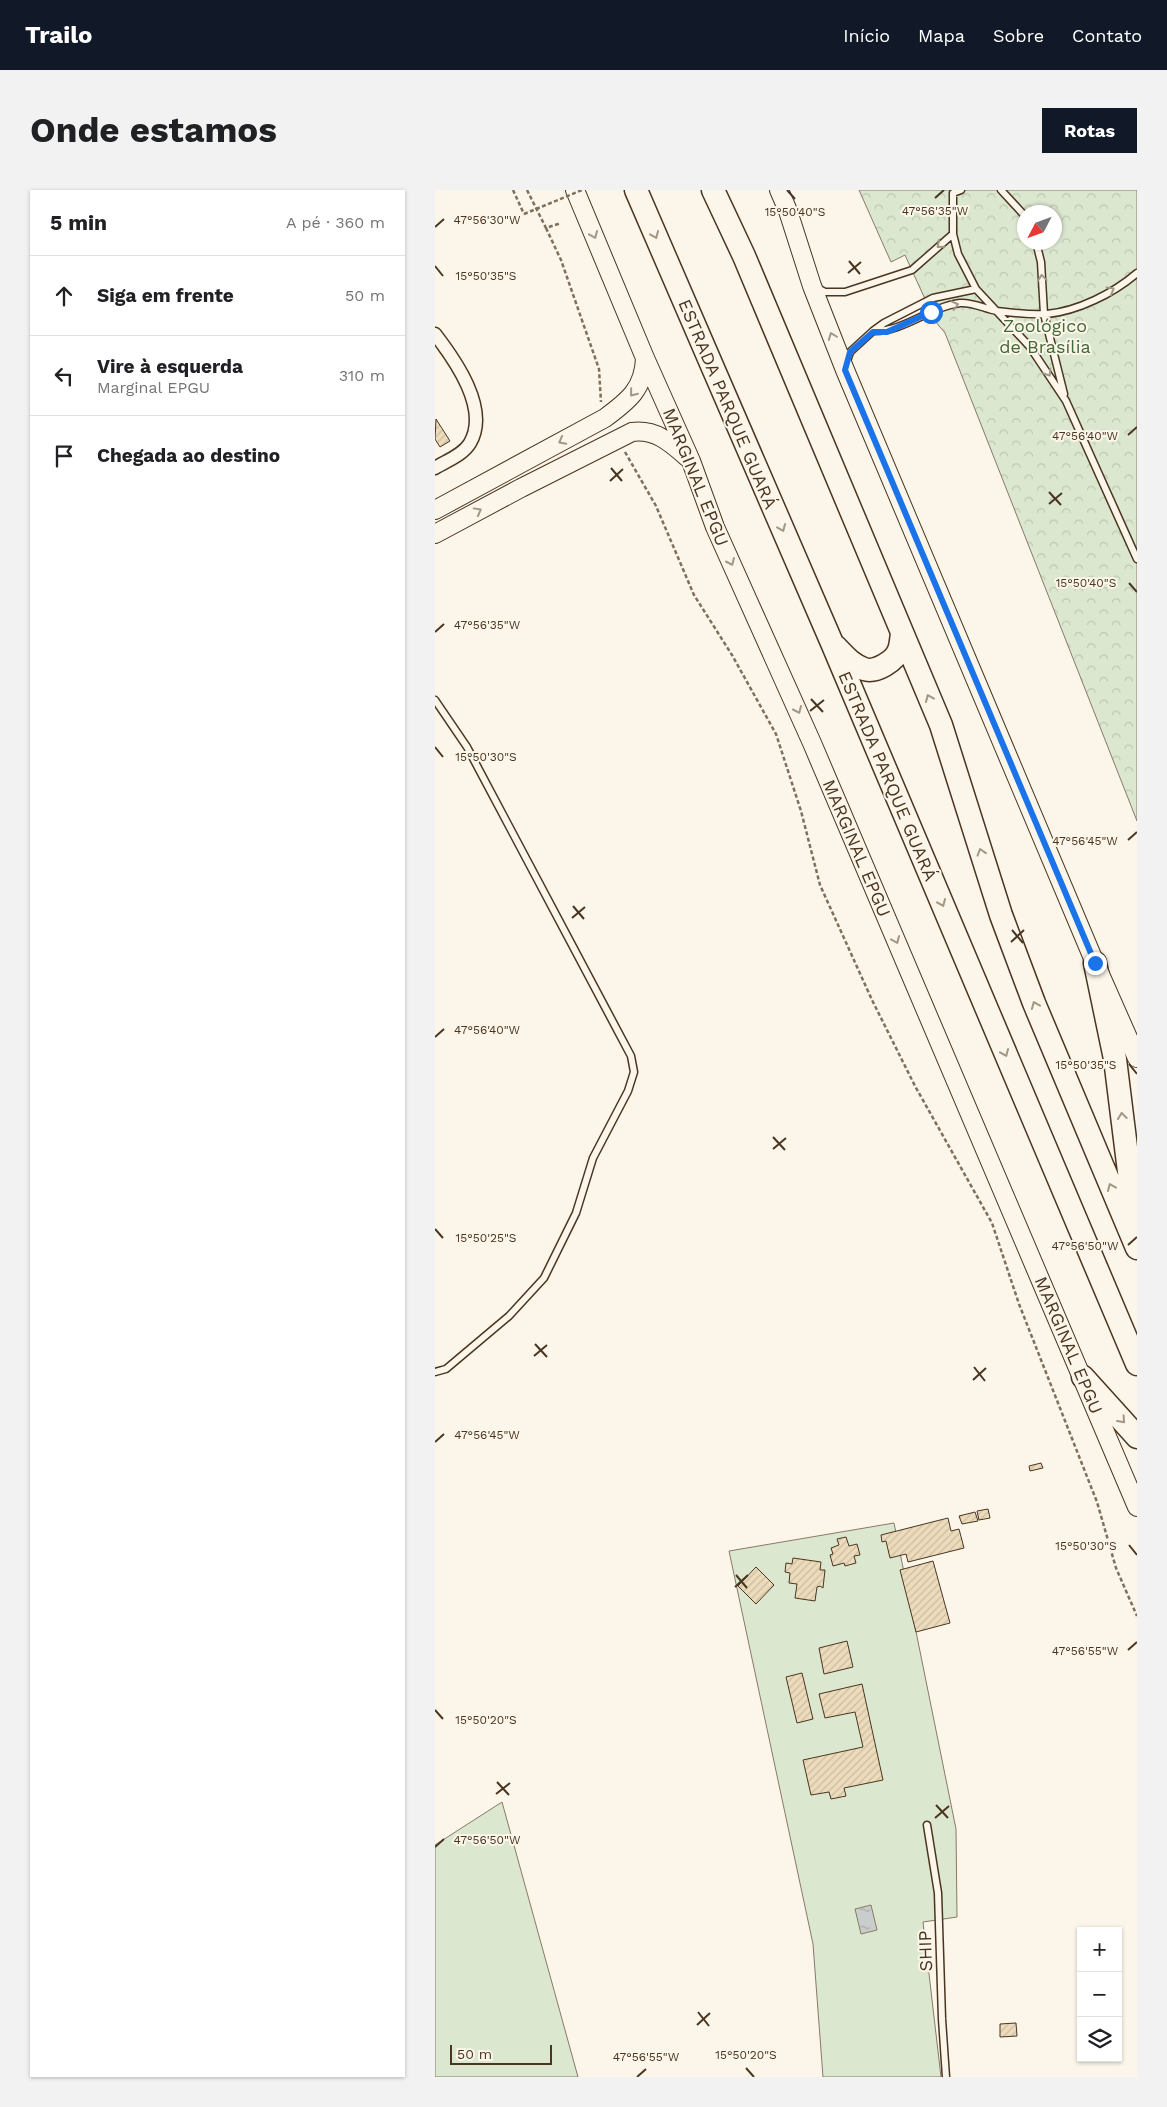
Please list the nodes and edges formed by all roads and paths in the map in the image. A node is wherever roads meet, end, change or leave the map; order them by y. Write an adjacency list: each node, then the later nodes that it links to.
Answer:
1 (513, 190): 4 (path, bridge)
2 (527, 190): 13 (path)
3 (575, 190): 23 (street, MARGINAL EPGU, one-way to 23)
4 (582, 190)
5 (635, 190): 34 (highway, ESTRADA PARQUE GUARÁ, one-way to 34)
6 (713, 190): 33 (highway)
7 (779, 190): 17 (street)
8 (961, 190): 10 (lane)
9 (1001, 190): 11 (lane)
10 (953, 191): 14 (lane)
11 (1017, 207)
12 (561, 223): 13 (path)
13 (546, 228): 26 (path)
14 (953, 234): 17 (lane, one-way to 17); 18 (lane)
15 (1038, 250): 20 (lane, one-way to 15)
16 (1137, 273): 20 (lane, one-way to 16)
17 (812, 286): 24 (street, one-way to 17)
18 (975, 289): 19 (lane); 21 (lane)
19 (995, 310): 20 (lane); 21 (lane, one-way to 19); 25 (lane, one-way to 25)
20 (1044, 314): 25 (lane)
21 (873, 332): 24 (lane)
22 (435, 334): 29 (street)
23 (645, 358): 26 (street, one-way to 26); 28 (street, MARGINAL EPGU)
24 (845, 370): 36 (street)
25 (1066, 400): 32 (lane)
26 (605, 418): 30 (street, one-way to 30)
27 (617, 440): 28 (street); 31 (street, one-way to 27); 45 (path)
28 (691, 461): 42 (street, MARGINAL EPGU, one-way to 42)
29 (435, 468)
30 (435, 510)
31 (435, 534)
32 (1137, 559)
33 (902, 634): 34 (highway); 39 (highway, one-way to 33)
34 (832, 643): 40 (highway, ESTRADA PARQUE GUARÁ, one-way to 40)
35 (435, 700): 41 (lane)
36 (1095, 963): 37 (street); 38 (highway, one-way to 36)
37 (1137, 1058)
38 (1137, 1234)
39 (1137, 1248)
40 (1137, 1364)
41 (435, 1372)
42 (1083, 1377): 43 (highway, one-way to 43); 44 (street, MARGINAL EPGU)
43 (1137, 1437)
44 (1137, 1507)
45 (1137, 1616)
46 (927, 1825): 47 (lane, SHIP)
47 (946, 2077)

